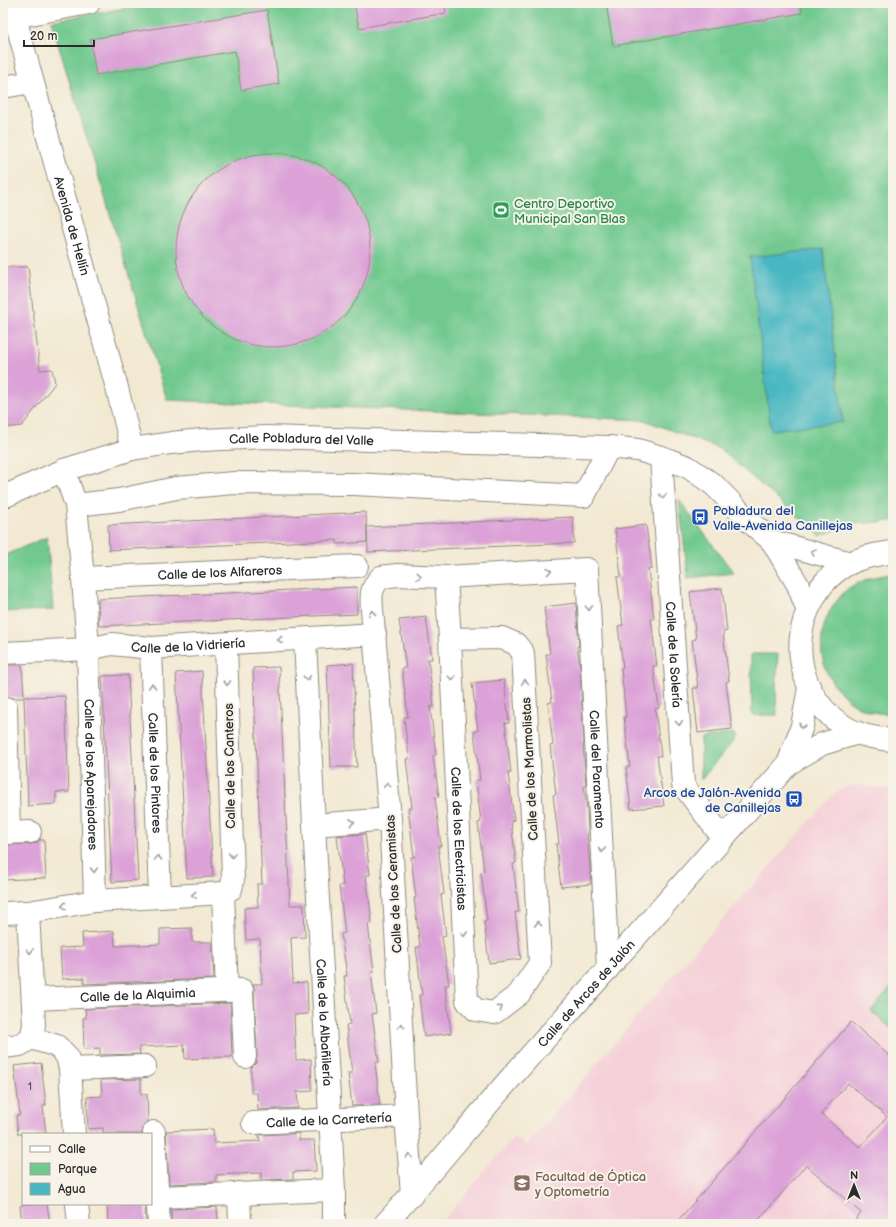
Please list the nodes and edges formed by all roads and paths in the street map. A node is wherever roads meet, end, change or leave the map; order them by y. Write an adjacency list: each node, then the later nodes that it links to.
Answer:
1 (89, 3): 2 (street)
2 (13, 10): 3 (street, Avenida de Hellín)
3 (32, 82): 4 (street); 6 (street, Avenida de Hellín)
4 (3, 87)
5 (609, 447): 6 (street, Calle Pobladura del Valle); 7 (street, Calle Pobladura del Valle); 10 (street)
6 (132, 449): 8 (street, Calle Pobladura del Valle)
7 (661, 457): 11 (street, Calle Pobladura del Valle); 33 (street, Calle de la Solería, one-way to 33)
8 (64, 470): 9 (street, Calle Pobladura del Valle); 10 (street)
9 (3, 497)
10 (76, 505): 16 (street)
11 (772, 541): 13 (street, Calle Pobladura del Valle, one-way to 11); 17 (street, Calle Pobladura del Valle)
12 (893, 552): 13 (street)
13 (851, 562): 17 (street)
14 (358, 566): 16 (street, Calle de los Alfareros)
15 (446, 577): 18 (street, Calle de los Ceramistas, one-way to 15); 20 (street, Calle de los Electricistas); 40 (street, Calle del Paramento, one-way to 40)
16 (83, 578): 23 (street)
17 (807, 609): 25 (street)
18 (375, 634): 19 (street, Calle de la Vidriería); 30 (street, Calle de los Ceramistas, one-way to 18)
19 (305, 639): 21 (street, Calle de la Vidriería, one-way to 21); 31 (street, Calle de la Albañilería, one-way to 31)
20 (450, 639): 39 (street, Calle de los Marmolistas, one-way to 20); 39 (street, Calle de los Electricistas, one-way to 39)
21 (226, 644): 22 (street, Calle de la Vidriería); 34 (street, Calle de los Canteros, one-way to 34)
22 (150, 648): 23 (street, Calle de la Vidriería); 35 (street, Calle de los Pintores, one-way to 22)
23 (88, 649): 24 (street, Calle de la Vidriería); 36 (street, Calle de los Aparejadores, one-way to 36)
24 (3, 653)
25 (809, 688): 27 (street); 29 (street, Calle de Arcos de Jalón, one-way to 29)
26 (3, 708): 32 (street)
27 (858, 733): 28 (street); 29 (street, Calle de Arcos de Jalón)
28 (893, 740)
29 (788, 764): 33 (street, Calle de Arcos de Jalón)
30 (390, 819): 31 (street, one-way to 30); 48 (street, Calle de los Ceramistas, one-way to 30)
31 (314, 825): 49 (street, Calle de la Albañilería)
32 (14, 833)
33 (723, 838): 40 (street, Calle de Arcos de Jalón)
34 (227, 891): 35 (street, one-way to 35); 41 (street, Calle de los Canteros)
35 (160, 897): 36 (street)
36 (95, 901): 37 (street, one-way to 37)
37 (28, 912): 38 (street); 42 (street, one-way to 42)
38 (3, 913)
39 (540, 963)
40 (608, 969): 55 (street, Calle de Arcos de Jalón)
41 (234, 990): 42 (street, Calle de la Alquimia); 45 (street, Calle de los Canteros)
42 (33, 999): 43 (street)
43 (31, 1038): 44 (street); 47 (street)
44 (3, 1047)
45 (245, 1057)
46 (146, 1066): 47 (street)
47 (70, 1069): 52 (street)
48 (406, 1116): 49 (street, Calle de la Carretería); 55 (street, Calle de los Ceramistas, one-way to 48)
49 (330, 1120): 50 (street, Calle de la Carretería); 53 (street, Calle de la Albañilería)
50 (253, 1123)
51 (154, 1132): 56 (street)
52 (74, 1133)
53 (334, 1190): 54 (street); 58 (street, Calle de la Albañilería)
54 (239, 1193): 56 (street); 61 (street)
55 (412, 1195): 62 (street, Calle de Arcos de Jalón)
56 (158, 1197): 60 (street)
57 (78, 1205): 59 (street)
58 (334, 1220)
59 (79, 1224)
60 (160, 1224)
61 (240, 1224)
62 (385, 1224)

